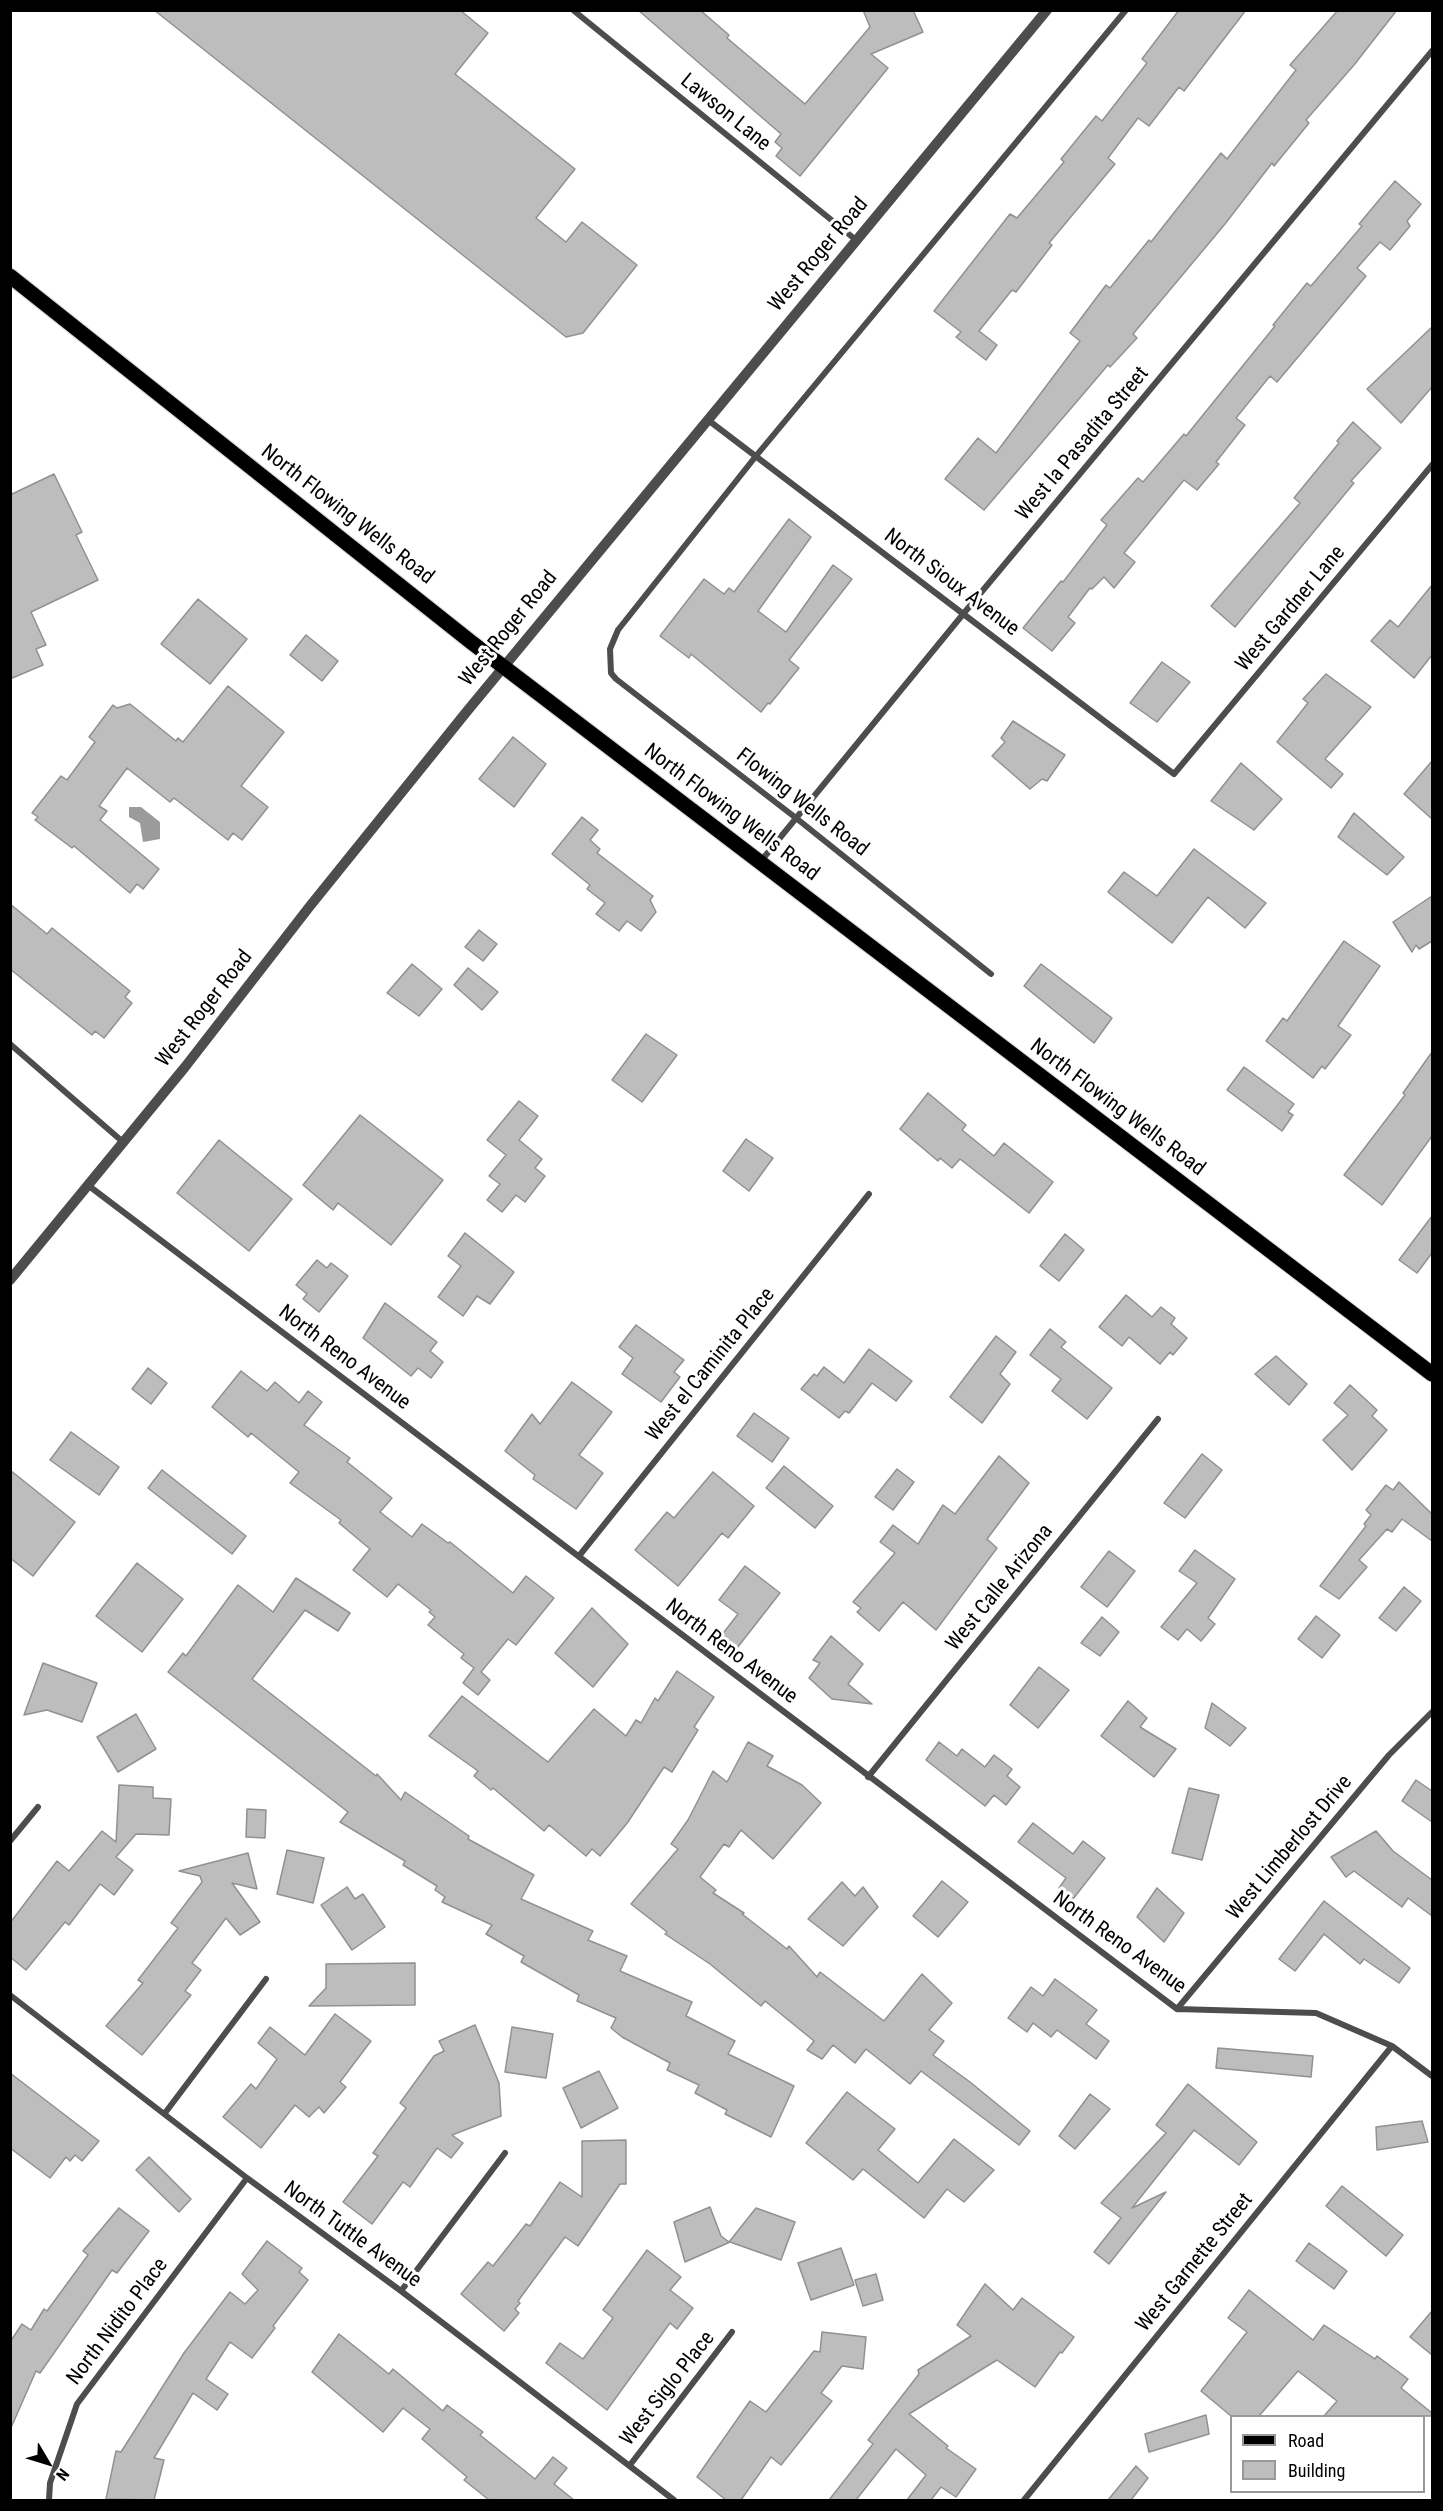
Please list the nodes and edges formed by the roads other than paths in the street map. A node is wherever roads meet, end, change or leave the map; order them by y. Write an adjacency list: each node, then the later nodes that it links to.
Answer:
1 (573, 10): 5 (street, Lawson Lane)
2 (1047, 10): 5 (street, West Roger Road)
3 (1126, 10): 8 (street)
4 (1432, 51): 10 (street, West la Pasadita Street)
5 (856, 240): 7 (street, West Roger Road)
6 (10, 276): 11 (main road, North Flowing Wells Road)
7 (708, 420): 8 (street, North Sioux Avenue); 11 (street, West Roger Road)
8 (756, 456): 10 (street, North Sioux Avenue); 13 (street, Flowing Wells Road)
9 (1432, 465): 12 (street, West Gardner Lane)
10 (964, 613): 12 (street, North Sioux Avenue); 13 (street, West la Pasadita Street)
11 (504, 667): 14 (main road, North Flowing Wells Road); 17 (street, West Roger Road)
12 (1174, 774)
13 (796, 818): 14 (street, West la Pasadita Street); 15 (street, Flowing Wells Road)
14 (760, 861): 21 (main road, North Flowing Wells Road)
15 (991, 974)
16 (10, 1044): 17 (street)
17 (123, 1142): 18 (street, West Roger Road)
18 (90, 1186): 20 (street, West Roger Road); 23 (street, North Reno Avenue)
19 (869, 1194): 23 (street, West el Caminita Place)
20 (10, 1280)
21 (1432, 1374)
22 (1158, 1419): 25 (street, West Calle Arizona)
23 (579, 1556): 25 (street, North Reno Avenue)
24 (1432, 1712): 30 (street, West Limberlost Drive)
25 (868, 1777): 30 (street, North Reno Avenue)
26 (38, 1807): 27 (street)
27 (10, 1841)
28 (266, 1979): 33 (street)
29 (10, 1995): 33 (street, North Tuttle Avenue)
30 (1177, 2009): 31 (street, North Reno Avenue)
31 (1392, 2046): 32 (street, North Reno Avenue); 41 (street, West Garnette Street)
32 (1432, 2076)
33 (165, 2114): 35 (street, North Tuttle Avenue)
34 (505, 2152): 36 (street)
35 (247, 2178): 36 (street, North Tuttle Avenue); 39 (street, North Nidito Place)
36 (401, 2291): 38 (street, North Tuttle Avenue)
37 (732, 2332): 38 (street, West Siglo Place)
38 (630, 2465): 40 (street, North Tuttle Avenue)
39 (49, 2500)
40 (674, 2500)
41 (1024, 2500)

